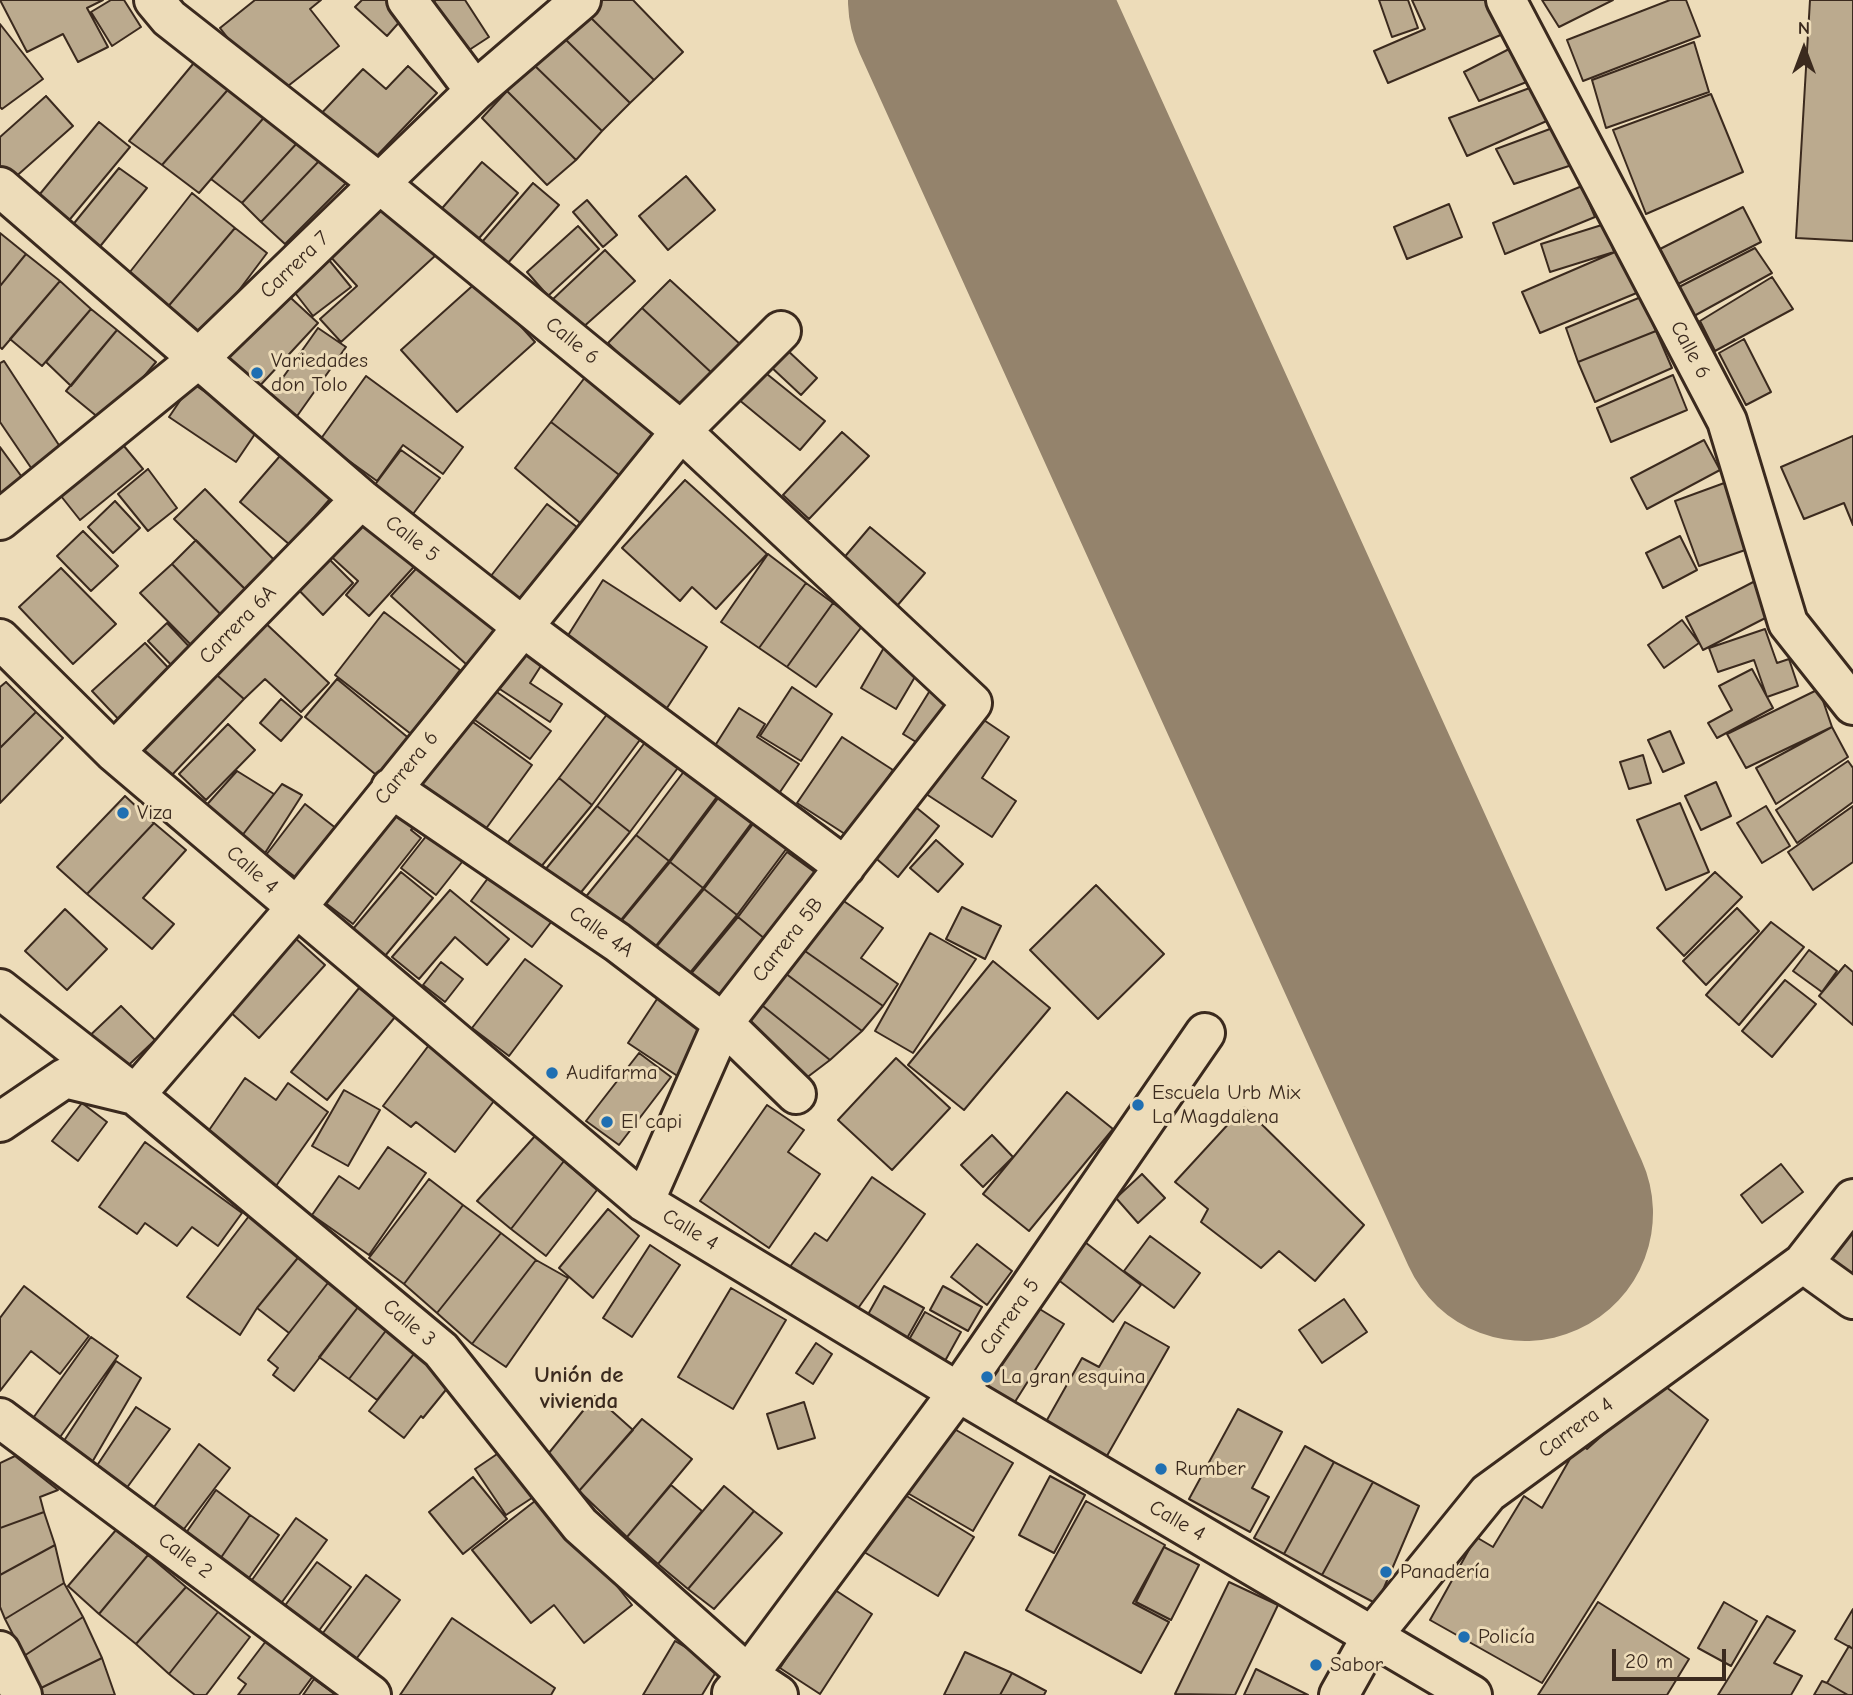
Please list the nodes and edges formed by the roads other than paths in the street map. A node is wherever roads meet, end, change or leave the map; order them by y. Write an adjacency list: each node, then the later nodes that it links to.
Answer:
1 (154, 0): 6 (street, Calle 6)
2 (407, 0): 5 (street)
3 (581, 0): 5 (street, Carrera 7)
4 (1506, 0): 16 (street, Calle 6)
5 (475, 91): 6 (street, Carrera 7)
6 (379, 183): 9 (street, Carrera 7); 10 (street, Calle 6)
7 (0, 187): 9 (street, Calle 5)
8 (781, 331): 10 (street, Carrera 6)
9 (198, 359): 11 (street, Calle 5); 12 (street, Carrera 7)
10 (681, 431): 13 (street, Carrera 6); 15 (street, Calle 6)
11 (361, 499): 13 (street, Calle 5); 17 (street, Carrera 6A)
12 (0, 520)
13 (523, 626): 18 (street, Carrera 6); 19 (street, Calle 5)
14 (0, 639): 17 (street, Calle 4)
15 (972, 703): 19 (street, Carrera 5B)
16 (1853, 705)
17 (114, 752): 20 (street, Calle 4)
18 (391, 788): 20 (street, Carrera 6); 22 (street, Calle 4A)
19 (845, 867): 22 (street, Carrera 5B)
20 (296, 908): 25 (street, Carrera 6); 28 (street, Calle 4)
21 (0, 989): 25 (street, Calle 3)
22 (723, 1023): 24 (street, Calle 4A); 28 (street, Carrera 5B)
23 (1205, 1033): 31 (street, Carrera 5)
24 (796, 1094)
25 (135, 1095): 26 (street); 34 (street, Calle 3)
26 (0, 1122)
27 (1853, 1199): 29 (street, Carrera 4)
28 (644, 1202): 31 (street, Calle 4)
29 (1803, 1263): 30 (street); 33 (street, Carrera 4)
30 (1853, 1299)
31 (958, 1392): 33 (street, Calle 4); 34 (street, Carrera 5)
32 (0, 1418): 35 (street, Calle 2)
33 (1372, 1636): 36 (street, Carrera 4); 37 (street, Calle 4)
34 (752, 1688)
35 (370, 1695)
36 (1339, 1695)
37 (1472, 1695)

